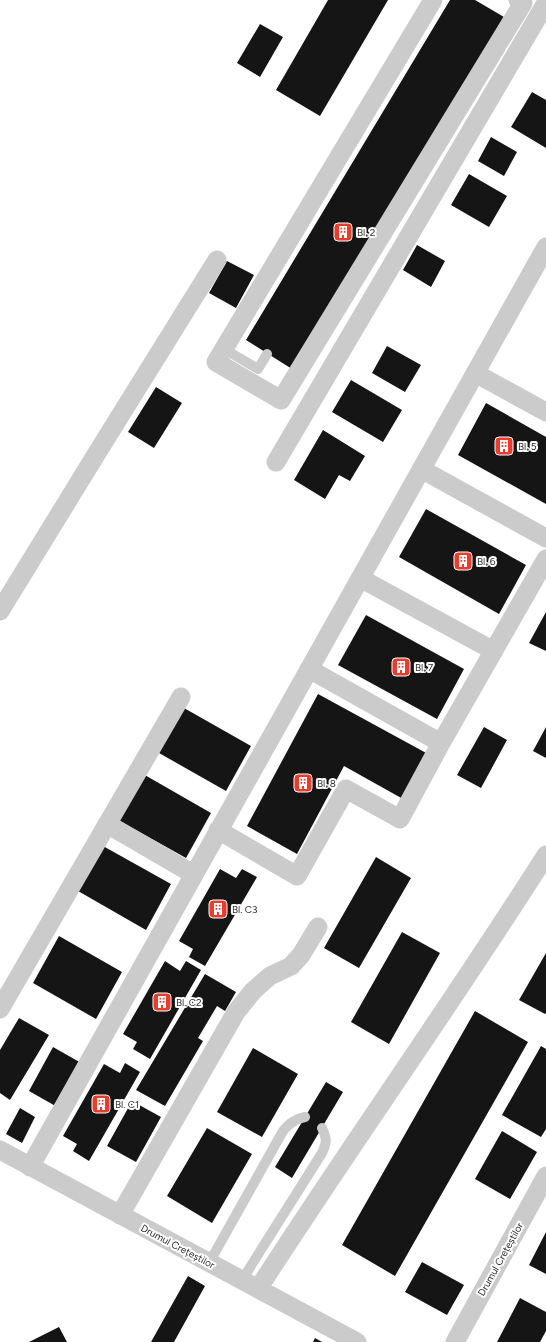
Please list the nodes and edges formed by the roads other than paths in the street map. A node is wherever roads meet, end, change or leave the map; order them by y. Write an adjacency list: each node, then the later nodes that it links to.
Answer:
1 (433, 0): 6 (street)
2 (518, 0): 6 (street)
3 (546, 3): 10 (street)
4 (546, 247): 8 (street)
5 (217, 260): 15 (street)
6 (224, 349): 7 (lane)
7 (267, 354)
8 (475, 373): 9 (street); 11 (street)
9 (546, 412)
10 (276, 462)
11 (421, 469): 12 (street); 14 (street)
12 (546, 538)
13 (546, 559): 16 (street)
14 (360, 578): 16 (street); 17 (street)
15 (0, 611)
16 (494, 651): 19 (street)
17 (309, 669): 19 (street); 21 (street)
18 (181, 697): 20 (street)
19 (441, 743): 21 (street)
20 (107, 824): 23 (street); 25 (street)
21 (218, 830): 23 (street)
22 (546, 855): 33 (street)
23 (193, 874): 29 (street)
24 (318, 927): 31 (street)
25 (0, 1010)
26 (305, 1117): 32 (lane)
27 (322, 1128): 33 (lane)
28 (0, 1150): 29 (street, Drumul Crețeștilor)
29 (30, 1166): 31 (street, Drumul Crețeștilor)
30 (546, 1176): 35 (street, Drumul Crețeștilor)
31 (120, 1215): 32 (street, Drumul Crețeștilor)
32 (210, 1263): 33 (street, Drumul Crețeștilor)
33 (250, 1284): 34 (street, Drumul Crețeștilor)
34 (356, 1342)
35 (455, 1342)

